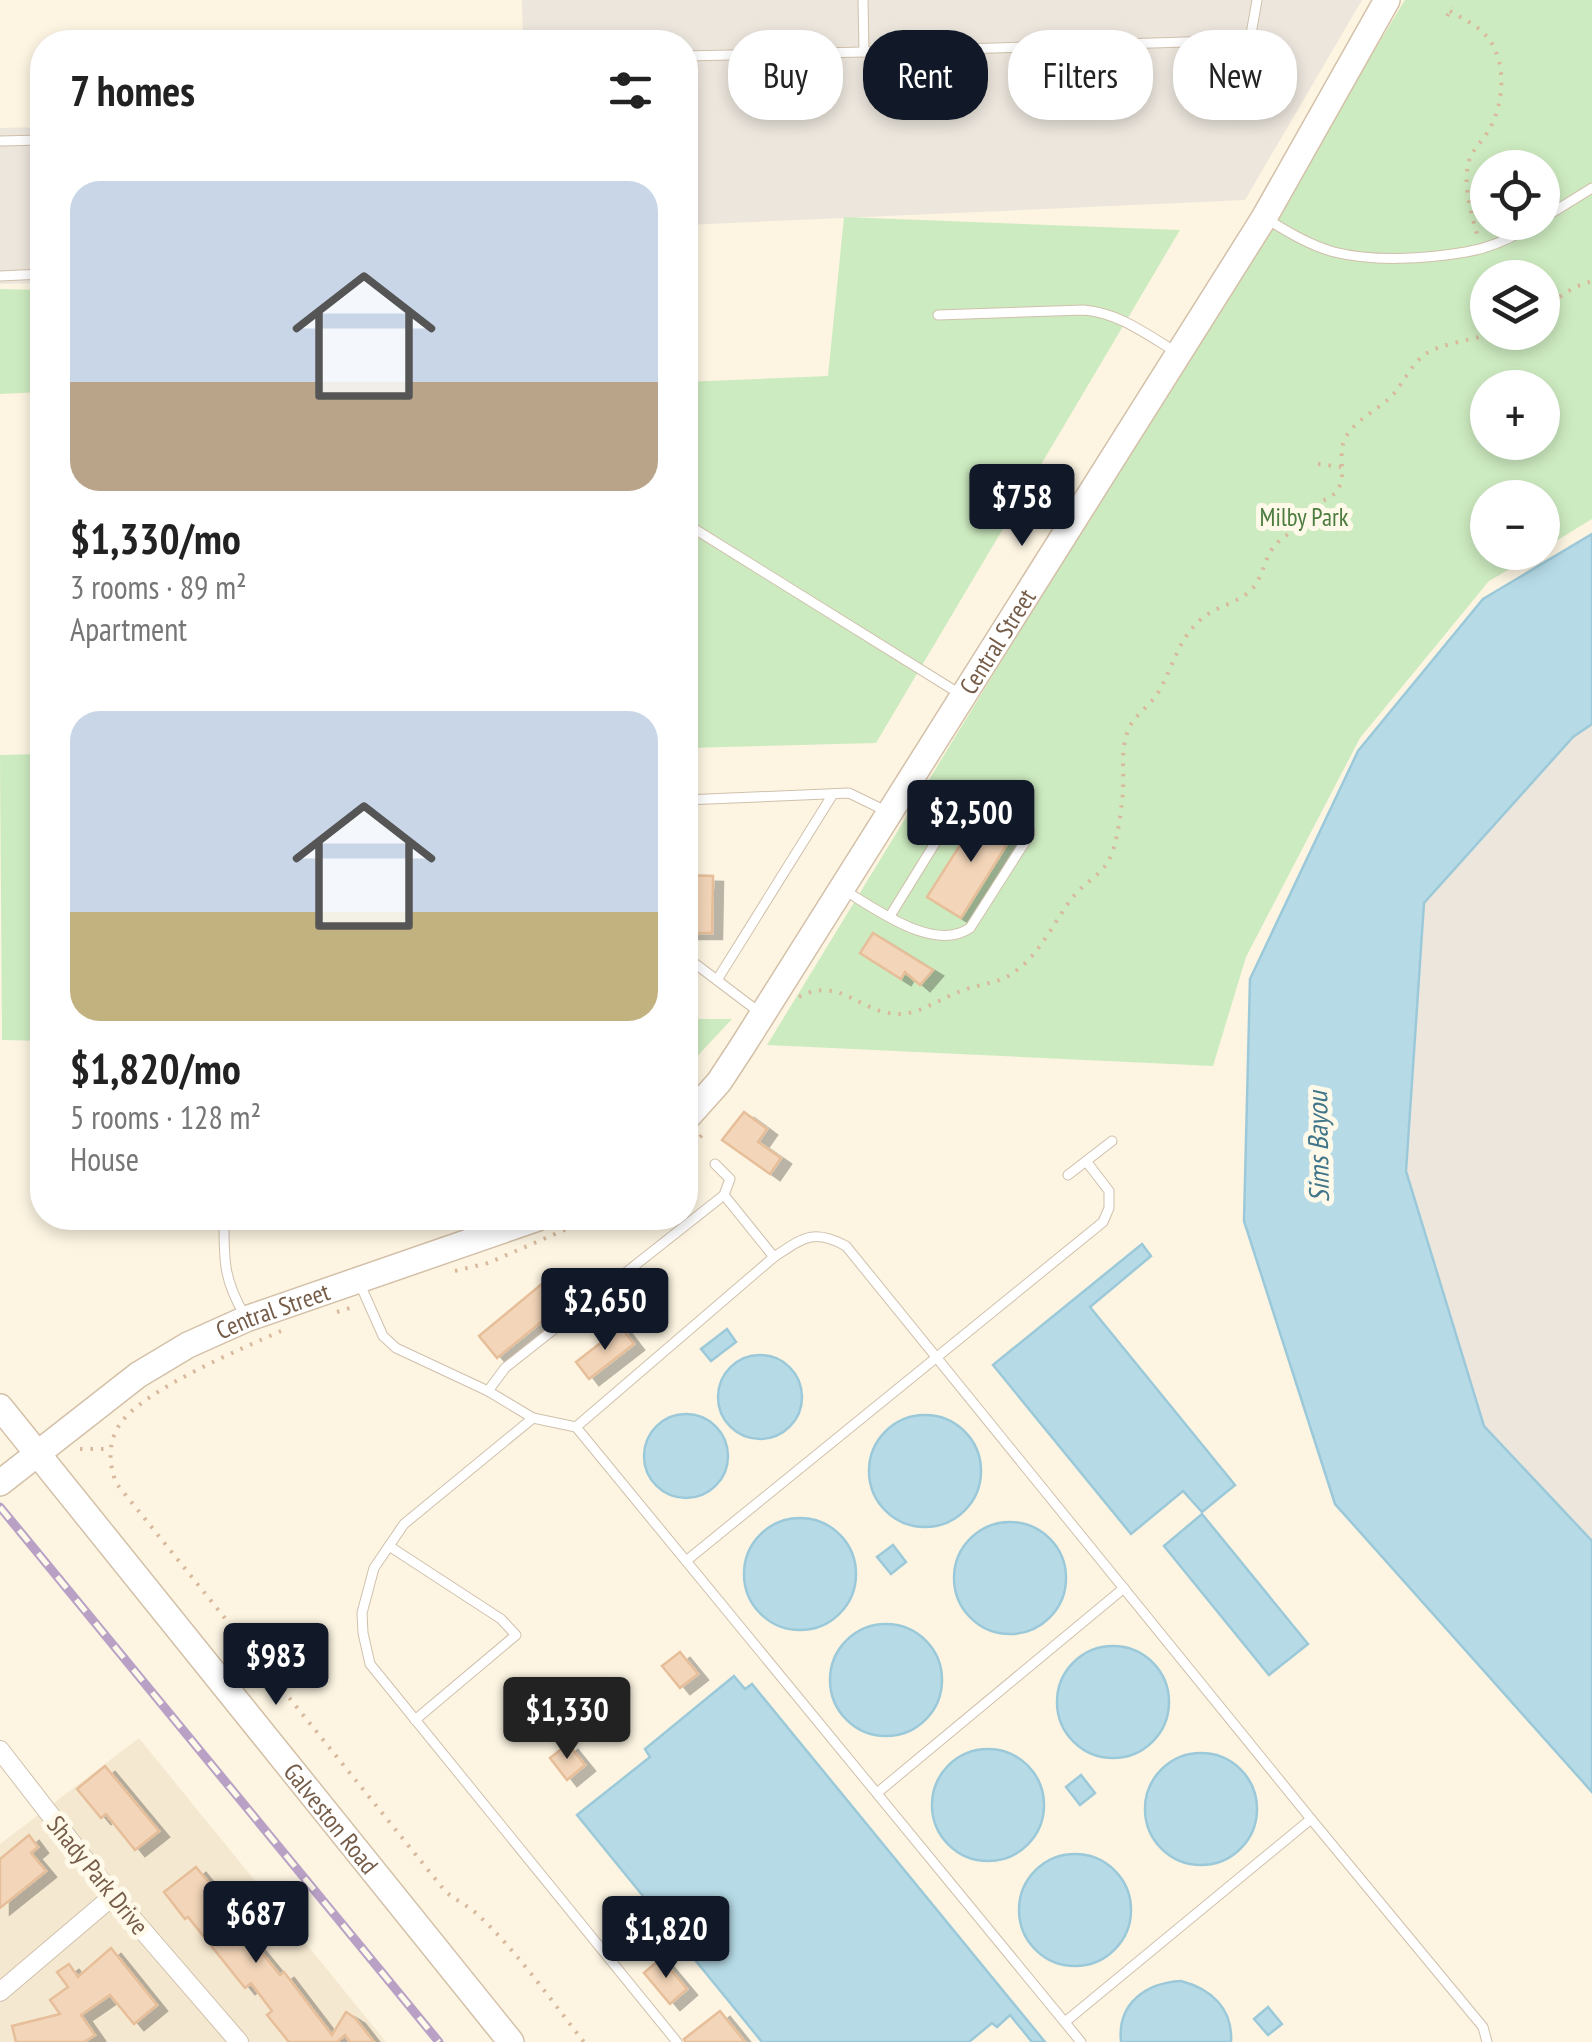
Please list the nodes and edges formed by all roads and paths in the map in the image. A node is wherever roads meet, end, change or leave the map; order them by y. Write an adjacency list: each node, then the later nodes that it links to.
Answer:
1 (863, 0): 5 (lane)
2 (1257, 0): 6 (lane)
3 (1386, 0): 13 (street, Central Street)
4 (1450, 12): 15 (path)
5 (864, 30)
6 (988, 48)
7 (863, 52): 8 (lane)
8 (698, 56)
9 (30, 140): 10 (lane)
10 (0, 141)
11 (1592, 188): 12 (lane)
12 (1560, 208)
13 (1264, 218): 15 (lane); 22 (street, Central Street)
14 (1501, 240): 15 (lane)
15 (1481, 248)
16 (30, 275): 17 (lane)
17 (0, 276)
18 (1592, 280): 19 (path)
19 (1560, 297)
20 (938, 315): 22 (lane)
21 (1470, 341): 24 (path)
22 (1178, 354): 26 (street, Central Street)
23 (1318, 464): 24 (path)
24 (1341, 467): 34 (path)
25 (698, 530): 26 (lane)
26 (963, 695): 29 (street, Central Street)
27 (832, 794): 28 (lane); 29 (lane); 33 (lane)
28 (698, 799)
29 (890, 812): 30 (street, Central Street)
30 (842, 889): 31 (lane); 35 (street, Central Street)
31 (890, 916): 31 (lane)
32 (698, 966): 33 (lane)
33 (716, 980): 35 (lane)
34 (790, 1002)
35 (762, 1015): 36 (street, Central Street)
36 (698, 1105)
37 (713, 1124): 38 (path)
38 (698, 1139)
39 (1112, 1141): 40 (lane)
40 (1086, 1161): 42 (lane); 55 (lane)
41 (715, 1164): 43 (lane)
42 (1068, 1175)
43 (724, 1195): 44 (lane); 49 (lane)
44 (698, 1216)
45 (224, 1230): 53 (lane)
46 (509, 1230): 51 (street, Central Street)
47 (564, 1230): 50 (path)
48 (680, 1230): 56 (lane)
49 (774, 1257): 55 (lane); 59 (lane)
50 (452, 1272)
51 (363, 1291): 52 (path); 53 (street, Central Street); 56 (lane)
52 (330, 1314)
53 (246, 1319): 60 (street, Central Street)
54 (292, 1326): 74 (path)
55 (938, 1358): 63 (lane); 64 (lane)
56 (488, 1391): 58 (lane)
57 (0, 1408): 60 (street, Galveston Road)
58 (533, 1418): 59 (lane); 62 (lane)
59 (576, 1426): 63 (lane)
60 (37, 1455): 61 (street, Central Street); 73 (street, Galveston Road)
61 (0, 1484)
62 (389, 1546): 65 (lane); 65 (lane)
63 (686, 1561): 67 (lane)
64 (1124, 1588): 67 (lane); 68 (lane)
65 (414, 1720): 75 (lane)
66 (0, 1750): 69 (street, Shady Park Drive)
67 (877, 1793): 71 (lane)
68 (1311, 1819): 71 (lane); 77 (lane)
69 (112, 1896): 70 (street); 72 (street, Shady Park Drive)
70 (0, 1992)
71 (1065, 2022): 76 (lane)
72 (239, 2042)
73 (511, 2042)
74 (584, 2042)
75 (677, 2042)
76 (1081, 2042)
77 (1487, 2042)

